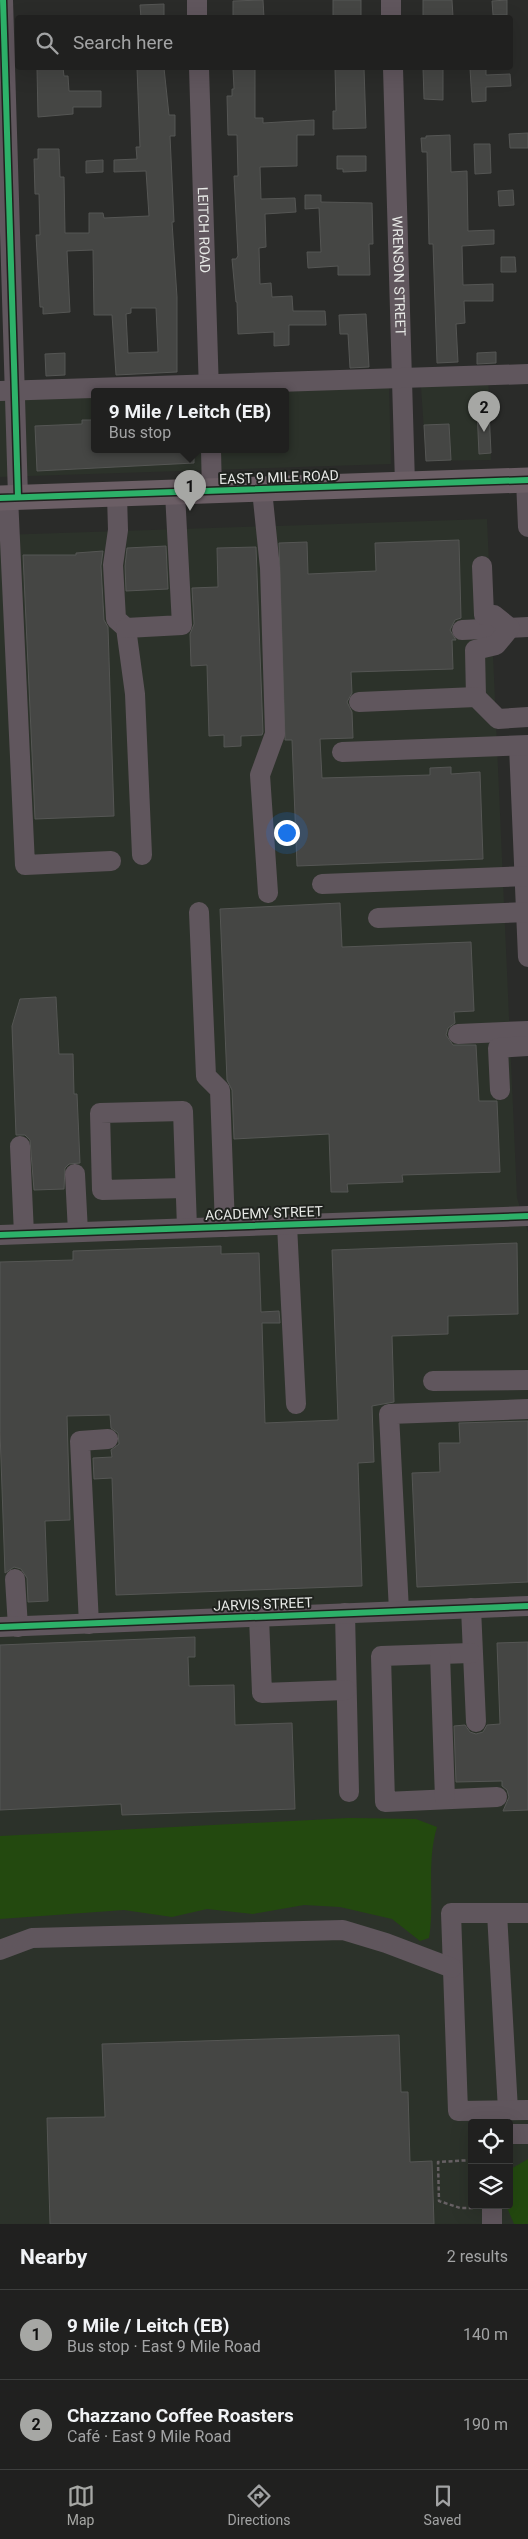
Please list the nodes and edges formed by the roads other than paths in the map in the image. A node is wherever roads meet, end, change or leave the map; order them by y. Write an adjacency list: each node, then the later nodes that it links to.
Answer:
1 (3, 0): 13 (street)
2 (197, 0): 4 (street)
3 (390, 0): 5 (street)
4 (197, 15)
5 (391, 15)
6 (199, 70): 10 (street, LEITCH ROAD)
7 (393, 70): 9 (street, WRENSON STREET)
8 (528, 374): 9 (street)
9 (402, 380): 11 (street); 16 (street, WRENSON STREET)
10 (209, 388)
11 (230, 388)
12 (91, 390): 13 (street)
13 (7, 391): 21 (street)
14 (211, 453): 18 (street)
15 (527, 480): 16 (main road, EAST 9 MILE ROAD); 22 (street)
16 (405, 484): 17 (main road, EAST 9 MILE ROAD)
17 (262, 490): 18 (main road, EAST 9 MILE ROAD); 36 (street)
18 (212, 492): 19 (main road, EAST 9 MILE ROAD)
19 (175, 493): 20 (main road, EAST 9 MILE ROAD); 24 (street)
20 (117, 495): 21 (main road, EAST 9 MILE ROAD); 24 (street)
21 (9, 497): 33 (street)
22 (528, 527)
23 (482, 566): 25 (street)
24 (126, 628): 32 (street)
25 (519, 628): 26 (street); 27 (street)
26 (462, 630)
27 (476, 697): 28 (street); 29 (street)
28 (359, 702)
29 (528, 717)
30 (524, 745): 31 (street); 34 (street)
31 (342, 752)
32 (142, 855)
33 (111, 861)
34 (526, 876): 35 (street); 38 (street)
35 (322, 884)
36 (268, 893)
37 (199, 912): 50 (street)
38 (527, 912): 39 (street); 40 (street)
39 (378, 918)
40 (528, 957)
41 (528, 1031): 42 (street)
42 (458, 1034)
43 (528, 1046): 44 (street)
44 (500, 1090)
45 (20, 1146): 53 (street)
46 (75, 1174): 52 (street)
47 (185, 1188): 47 (street); 51 (street)
48 (528, 1216): 49 (street, ACADEMY STREET)
49 (287, 1225): 50 (street, ACADEMY STREET); 57 (street)
50 (225, 1227): 51 (street, ACADEMY STREET)
51 (186, 1228): 52 (street, ACADEMY STREET)
52 (78, 1232): 53 (street, ACADEMY STREET)
53 (24, 1234): 54 (street, ACADEMY STREET)
54 (0, 1235)
55 (528, 1380): 56 (street)
56 (433, 1381)
57 (296, 1404)
58 (528, 1409): 63 (street)
59 (108, 1439): 66 (street)
60 (15, 1579): 67 (street)
61 (528, 1606): 62 (street, JARVIS STREET)
62 (471, 1608): 63 (street, JARVIS STREET); 68 (street)
63 (398, 1611): 64 (street, JARVIS STREET)
64 (345, 1613): 65 (street, JARVIS STREET); 70 (street)
65 (259, 1617): 66 (street, JARVIS STREET); 70 (street)
66 (90, 1624): 67 (street, JARVIS STREET)
67 (9, 1627)
68 (471, 1653): 69 (street); 71 (street)
69 (440, 1654): 74 (street); 74 (street)
70 (346, 1690): 72 (street)
71 (476, 1722)
72 (349, 1792)
73 (497, 1797): 74 (street)
74 (445, 1799)
75 (497, 1912): 76 (street); 78 (street); 80 (street)
76 (528, 1912)
77 (0, 1950): 78 (street)
78 (452, 1968): 80 (street)
79 (528, 2110): 80 (street)
80 (500, 2114)
81 (513, 2134): 82 (street)
82 (528, 2134)
83 (487, 2209): 84 (street)
84 (492, 2224)

